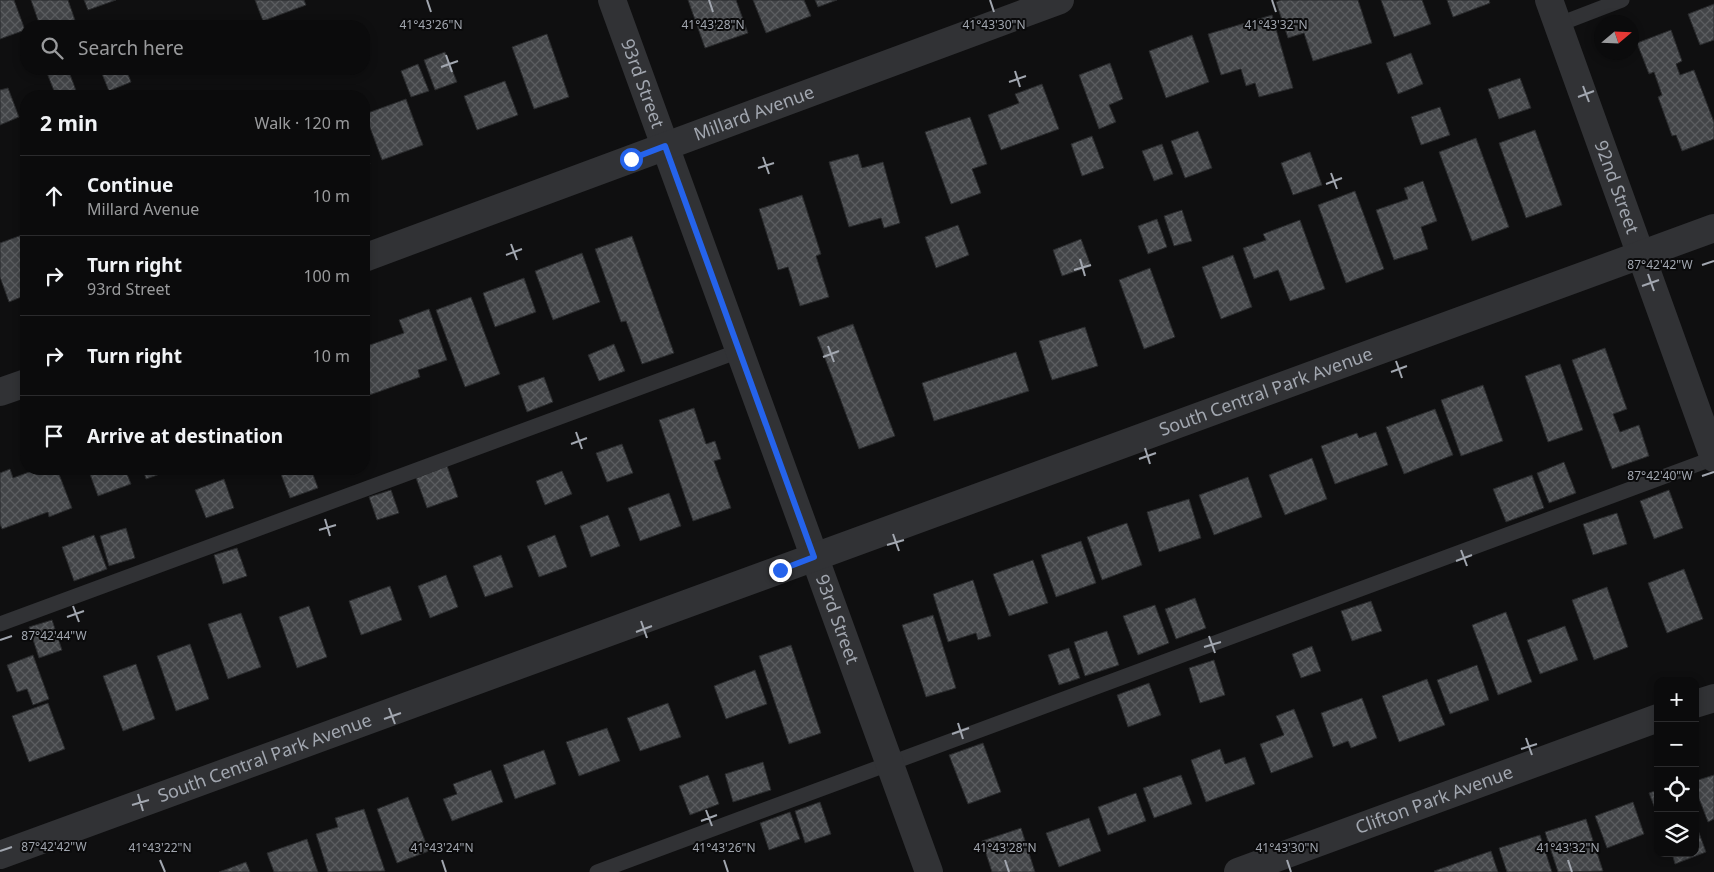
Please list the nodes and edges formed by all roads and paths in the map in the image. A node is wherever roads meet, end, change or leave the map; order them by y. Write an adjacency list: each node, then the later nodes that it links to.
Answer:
1 (612, 0): 5 (street, 93rd Street)
2 (1060, 0): 5 (street, Millard Avenue)
3 (1622, 0): 4 (lane)
4 (1553, 12): 7 (street, 92nd Street)
5 (665, 146): 8 (street, Millard Avenue); 9 (street, 93rd Street)
6 (1714, 228): 7 (street, South Central Park Avenue)
7 (1640, 254): 12 (street, 92nd Street); 13 (street, South Central Park Avenue)
8 (370, 256)
9 (739, 351): 13 (street, 93rd Street); 14 (lane)
10 (20, 384): 11 (street)
11 (0, 392)
12 (1714, 458): 18 (lane)
13 (814, 557): 18 (street, 93rd Street); 19 (street, South Central Park Avenue)
14 (0, 624)
15 (1714, 698): 16 (street)
16 (1699, 703)
17 (1654, 719): 22 (street, Clifton Park Avenue)
18 (890, 764): 20 (lane); 21 (street, 93rd Street)
19 (0, 855)
20 (597, 872)
21 (929, 872)
22 (1238, 872)

